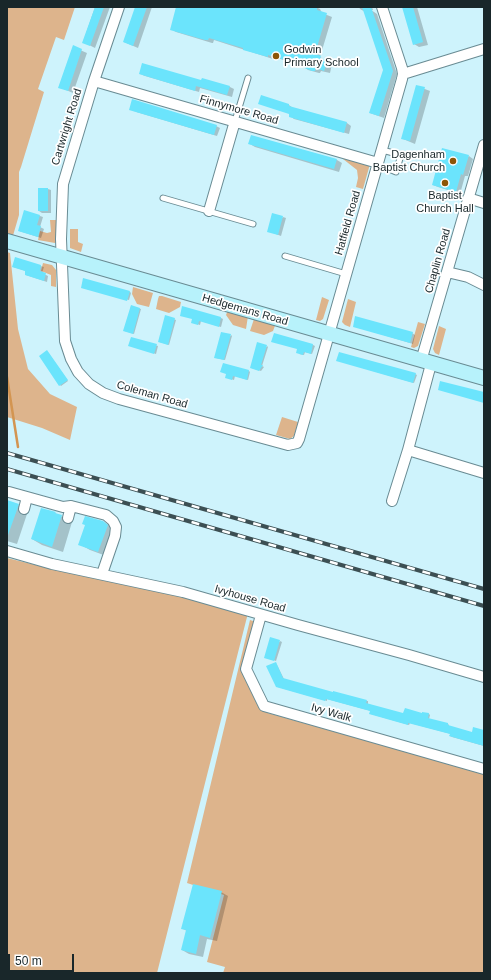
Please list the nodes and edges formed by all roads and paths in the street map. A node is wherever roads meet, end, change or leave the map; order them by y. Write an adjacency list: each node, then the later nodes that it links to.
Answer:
1 (119, 7): 6 (street, Cartwright Road)
2 (382, 7): 4 (street)
3 (484, 49): 4 (street)
4 (403, 74): 9 (street, Hatfield Road)
5 (248, 78): 7 (lane)
6 (94, 81): 7 (street, Finnymore Road); 19 (street, Cartwright Road)
7 (235, 121): 10 (street, Finnymore Road); 15 (street)
8 (484, 145): 13 (street, Chaplin Road)
9 (382, 150): 10 (street, Hatfield Road); 11 (lane)
10 (378, 163): 21 (street, Hatfield Road)
11 (389, 169)
12 (163, 198): 15 (lane)
13 (468, 198): 14 (street); 20 (street, Chaplin Road)
14 (484, 203)
15 (209, 211): 16 (lane)
16 (253, 224)
17 (7, 241): 19 (street, Hedgemans Road)
18 (285, 256): 21 (lane)
19 (63, 258): 23 (street, Hedgemans Road); 26 (street, Coleman Road)
20 (447, 272): 22 (street); 24 (street, Chaplin Road)
21 (346, 274): 23 (street, Hatfield Road)
22 (484, 285)
23 (330, 334): 24 (street, Hedgemans Road); 26 (street, Hatfield Road)
24 (426, 362): 25 (street, Hedgemans Road); 27 (street, Chaplin Road)
25 (484, 378)
26 (294, 444)
27 (408, 450): 28 (street); 31 (street, Chaplin Road)
28 (484, 473)
29 (9, 492): 30 (street)
30 (27, 497): 32 (street); 33 (street)
31 (392, 501)
32 (71, 506): 34 (street); 36 (street)
33 (24, 509)
34 (68, 518)
35 (7, 551): 36 (street, Ivyhouse Road)
36 (102, 574): 37 (street, Ivyhouse Road)
37 (261, 615): 38 (street, Ivyhouse Road); 39 (street, Ivy Walk)
38 (484, 678)
39 (484, 769)

